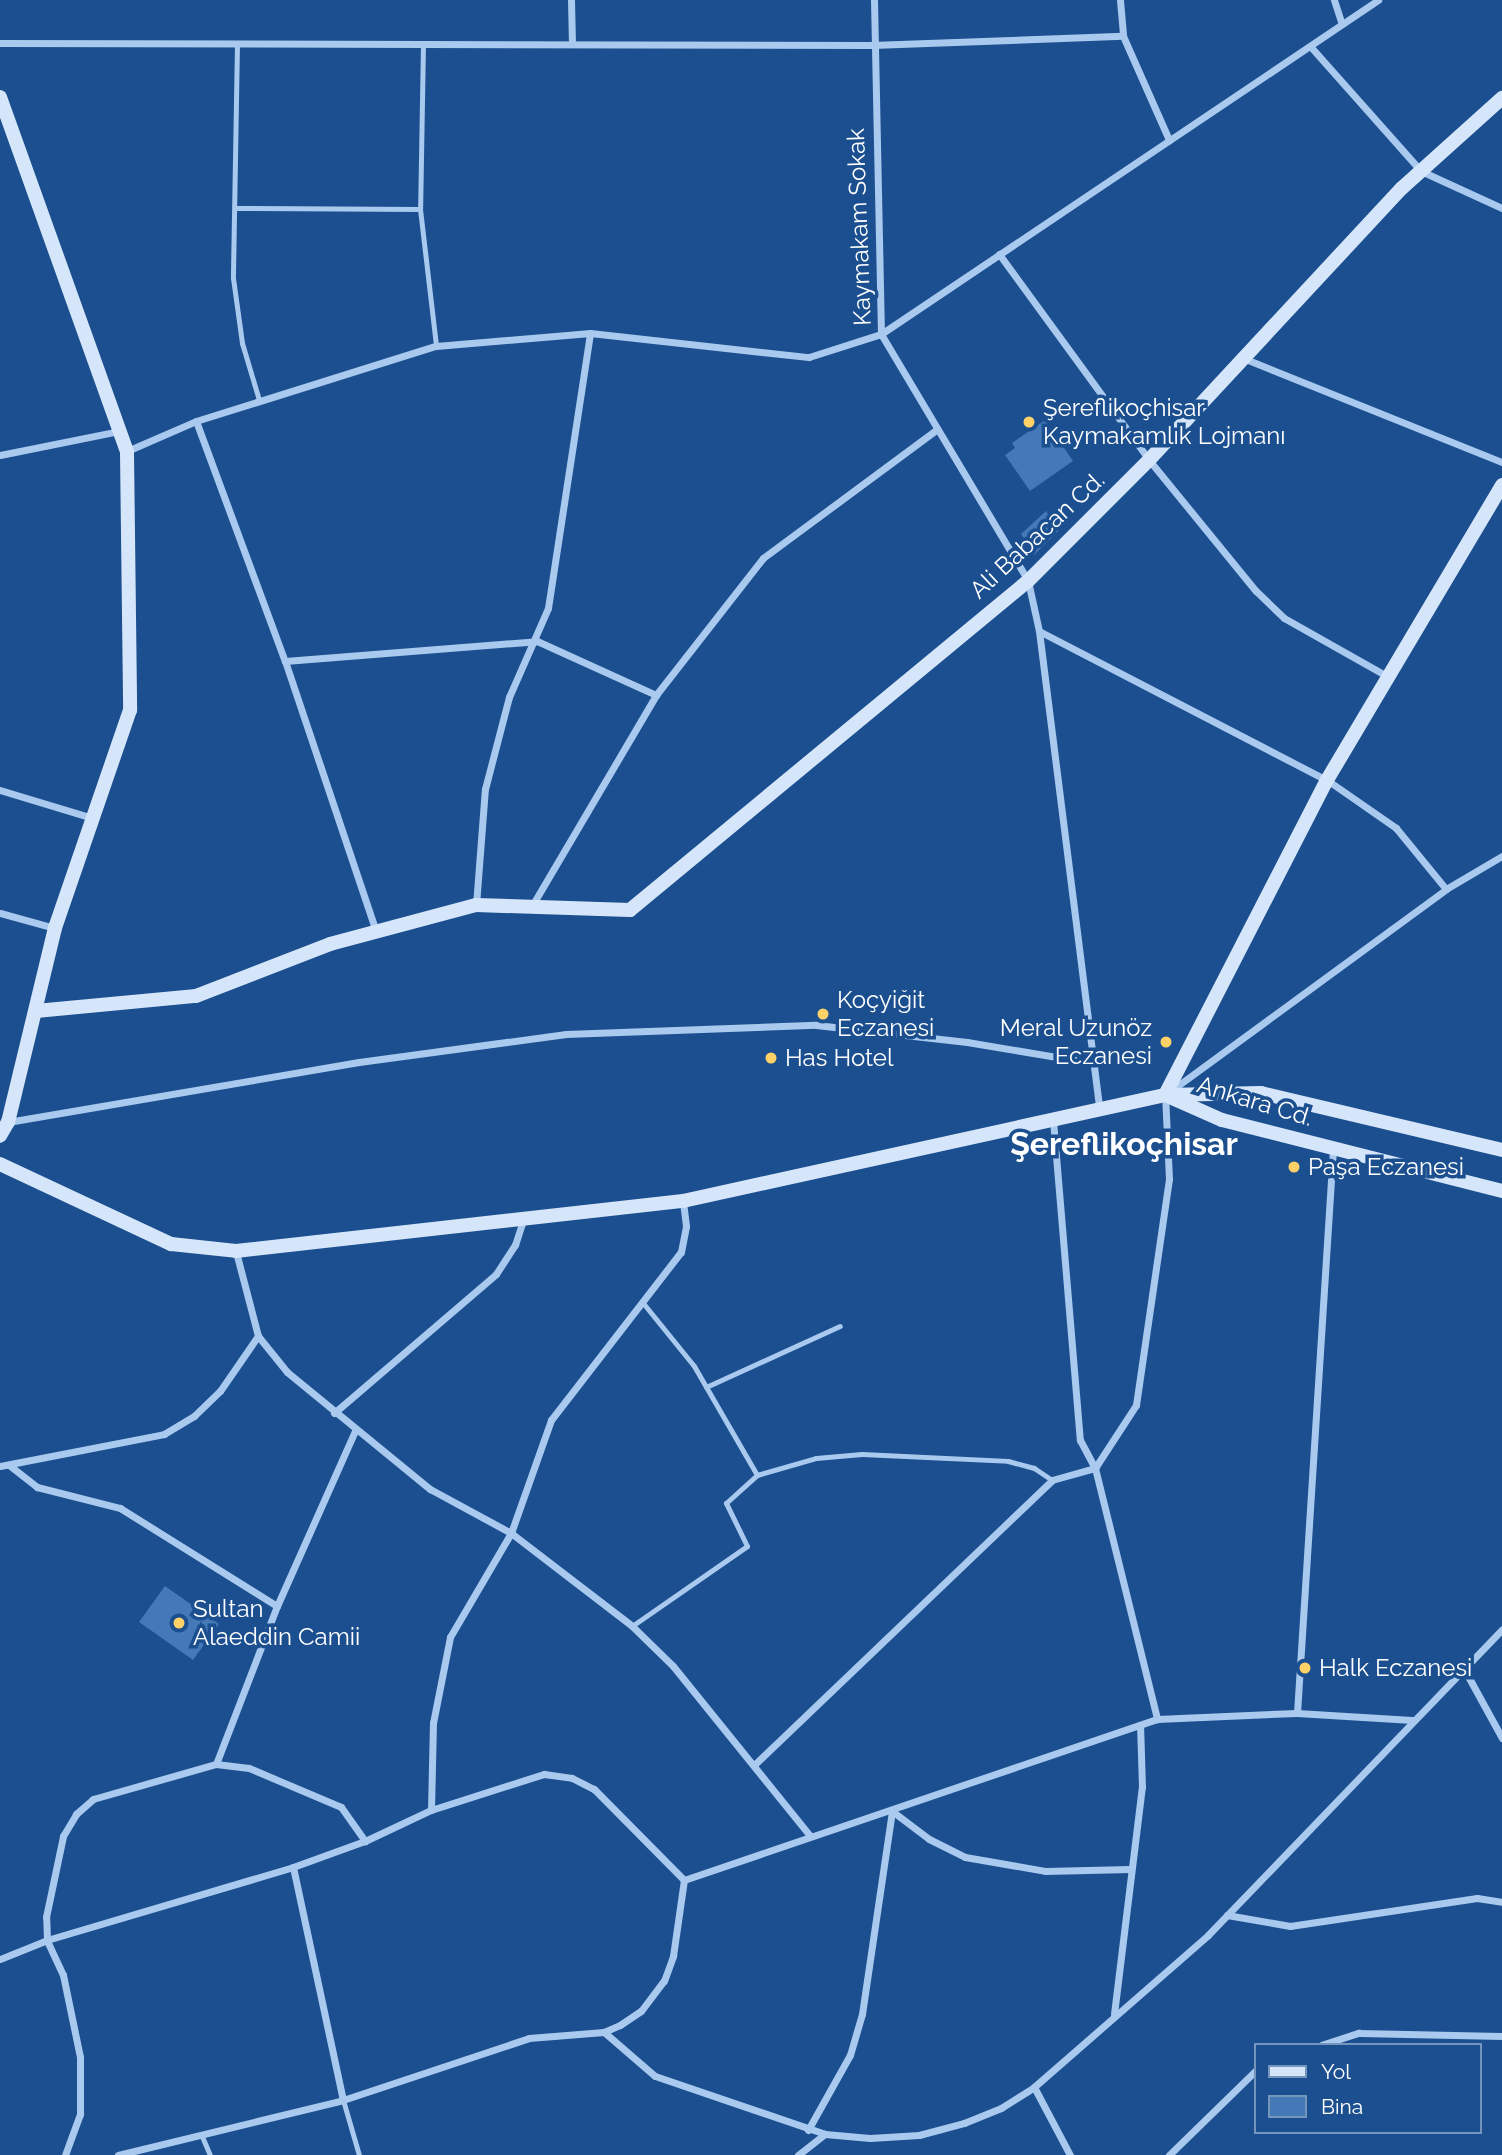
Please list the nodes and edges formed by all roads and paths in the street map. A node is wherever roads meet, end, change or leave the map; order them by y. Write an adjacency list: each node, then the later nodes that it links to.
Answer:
1 (571, 0): 11 (street)
2 (874, 0): 12 (street, Kaymakam Sokak)
3 (1120, 0): 7 (street)
4 (1334, 0): 6 (street)
5 (1378, 0): 6 (street)
6 (1342, 24): 13 (street)
7 (1123, 36): 12 (street); 16 (street)
8 (0, 43): 9 (street)
9 (237, 44): 10 (street); 18 (lane)
10 (423, 44): 11 (street); 20 (lane)
11 (572, 44): 12 (street)
12 (872, 46): 23 (street, Kaymakam Sokak)
13 (1310, 46): 16 (street); 17 (street)
14 (0, 97): 29 (street)
15 (1502, 98): 17 (street, Ali Babacan Cd.)
16 (1169, 141): 21 (street)
17 (1421, 171): 19 (street); 25 (street, Ali Babacan Cd.)
18 (236, 208): 20 (lane); 26 (lane)
19 (1502, 208)
20 (419, 209): 24 (lane)
21 (999, 254): 23 (street); 32 (street)
22 (590, 333): 23 (street); 24 (street); 37 (street)
23 (881, 334): 28 (street, Kaymakam Sokak)
24 (436, 346): 26 (street)
25 (1243, 358): 32 (street, Ali Babacan Cd.); 33 (street)
26 (259, 400): 27 (street)
27 (195, 421): 30 (street); 38 (street)
28 (936, 430): 35 (street, Kaymakam Sokak); 40 (street)
29 (119, 431): 30 (street); 31 (street)
30 (127, 452): 43 (street)
31 (0, 455)
32 (1149, 460): 35 (street, Ali Babacan Cd.); 39 (street)
33 (1502, 462)
34 (1502, 485): 39 (street)
35 (1028, 581): 36 (street, Kaymakam Sokak); 46 (street, Ali Babacan Cd.)
36 (1039, 631): 41 (street); 52 (street, Kaymakam Sokak)
37 (537, 641): 38 (street); 40 (street); 47 (street)
38 (285, 661): 50 (street)
39 (1387, 676): 41 (street)
40 (656, 695): 46 (street)
41 (1326, 780): 45 (street); 53 (street)
42 (0, 790): 43 (street)
43 (94, 818): 49 (street)
44 (1502, 856): 45 (street)
45 (1446, 889): 53 (street)
46 (533, 904): 47 (street)
47 (476, 905): 50 (street)
48 (0, 913): 49 (street)
49 (55, 928): 51 (street)
50 (376, 932): 51 (street)
51 (36, 1011): 56 (street)
52 (1093, 1063): 54 (street, Kaymakam Sokak); 56 (street)
53 (1165, 1095): 54 (street); 58 (street, Ankara Cd.); 59 (street, Ankara Cd.); 73 (street)
54 (1099, 1110): 55 (street)
55 (1053, 1119): 62 (street); 73 (street)
56 (8, 1122): 57 (street)
57 (0, 1136)
58 (1333, 1148): 61 (street, Ankara Cd.); 81 (street)
59 (1502, 1150)
60 (0, 1164): 64 (street)
61 (1502, 1191)
62 (682, 1201): 63 (street); 65 (street)
63 (523, 1219): 64 (street); 69 (street)
64 (236, 1251): 67 (street)
65 (643, 1303): 68 (lane); 76 (street)
66 (840, 1326): 68 (lane)
67 (258, 1336): 69 (street); 71 (street)
68 (706, 1387): 74 (lane)
69 (334, 1413): 70 (street)
70 (355, 1431): 76 (street); 77 (street)
71 (9, 1465): 72 (street); 77 (street)
72 (0, 1466)
73 (1095, 1468): 75 (street); 82 (street)
74 (757, 1475): 75 (lane); 78 (lane)
75 (1052, 1480): 87 (street)
76 (511, 1533): 78 (street); 88 (street)
77 (277, 1606): 86 (street)
78 (632, 1626): 87 (street)
79 (1502, 1629): 80 (street)
80 (1463, 1667): 83 (street); 85 (street)
81 (1297, 1713): 82 (street); 83 (street)
82 (1157, 1719): 84 (street)
83 (1412, 1720): 96 (street)
84 (1140, 1725): 89 (street); 93 (street)
85 (1502, 1738)
86 (216, 1764): 91 (street); 97 (street)
87 (754, 1765): 90 (street)
88 (430, 1810): 91 (street); 94 (street)
89 (892, 1811): 90 (street); 93 (street); 106 (street)
90 (810, 1836): 94 (street)
91 (365, 1841): 92 (street)
92 (293, 1867): 97 (street); 105 (street)
93 (1130, 1869): 99 (street)
94 (684, 1880): 100 (street)
95 (1502, 1902): 96 (street)
96 (1227, 1915): 99 (street)
97 (47, 1940): 98 (street); 109 (street)
98 (0, 1959)
99 (1114, 2015): 104 (street)
100 (604, 2032): 105 (street); 106 (street)
101 (1502, 2036): 102 (street)
102 (1327, 2043)
103 (1254, 2072): 115 (street)
104 (1034, 2087): 108 (street); 114 (street)
105 (343, 2100): 107 (street); 112 (lane)
106 (808, 2130): 108 (street)
107 (201, 2134): 110 (street); 111 (lane)
108 (825, 2134): 113 (street)
109 (65, 2155)
110 (118, 2155)
111 (210, 2155)
112 (359, 2155)
113 (798, 2155)
114 (1070, 2155)
115 (1169, 2155)

